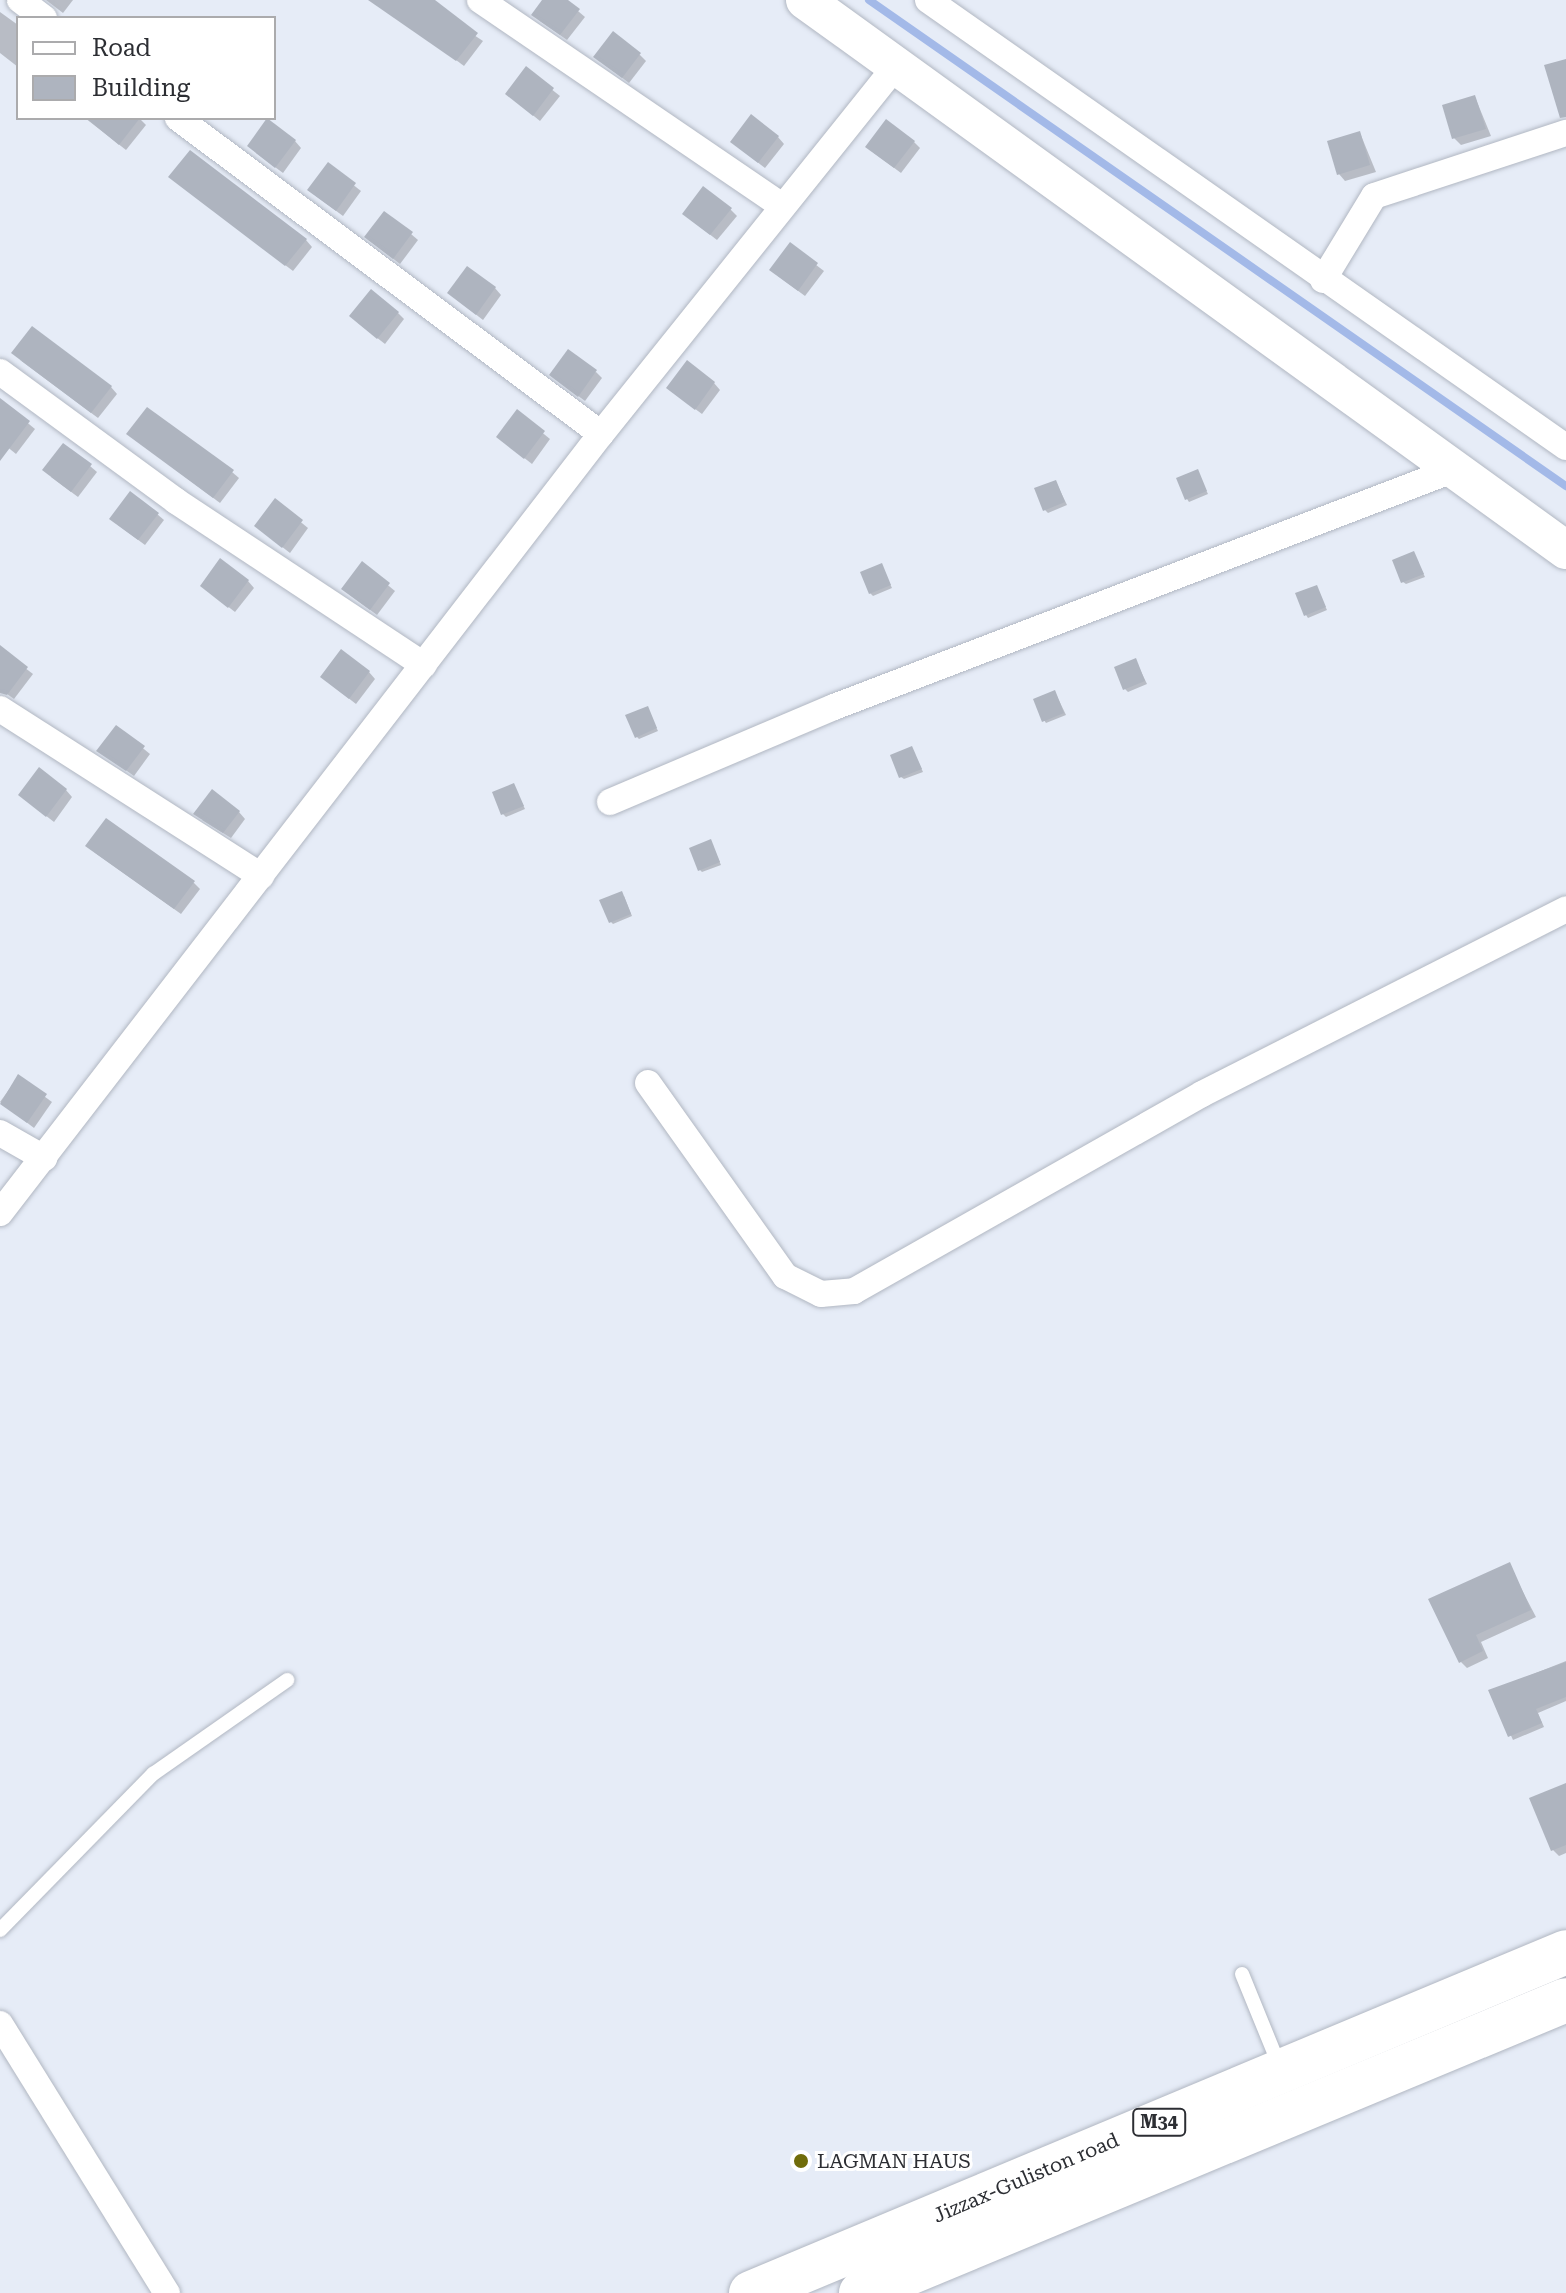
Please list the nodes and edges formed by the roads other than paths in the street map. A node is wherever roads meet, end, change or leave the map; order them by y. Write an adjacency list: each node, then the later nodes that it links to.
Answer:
1 (20, 0): 5 (street)
2 (480, 0): 9 (street)
3 (805, 0): 6 (street)
4 (928, 0): 10 (street)
5 (41, 16)
6 (896, 66): 9 (street); 14 (street)
7 (181, 120): 12 (street)
8 (1566, 133): 10 (street)
9 (782, 206): 12 (street)
10 (1323, 280): 13 (street)
11 (0, 372): 16 (street)
12 (601, 434): 16 (street)
13 (1566, 447)
14 (1450, 471): 15 (street); 18 (street)
15 (1566, 550)
16 (424, 665): 19 (street)
17 (0, 709): 19 (street)
18 (610, 802)
19 (261, 876): 23 (street)
20 (1566, 909): 21 (street)
21 (648, 1083)
22 (0, 1133): 23 (street)
23 (44, 1158): 24 (street)
24 (0, 1213)
25 (287, 1680): 26 (lane)
26 (0, 1930)
27 (1563, 1952): 31 (highway, Jizzax-Guliston road / M34)
28 (1242, 1974): 31 (lane)
29 (1566, 2000): 32 (highway, Jizzax-Guliston road / M34)
30 (0, 2024): 33 (street)
31 (1282, 2071): 32 (highway); 34 (highway, Jizzax-Guliston road / M34)
32 (1299, 2111): 35 (highway, Jizzax-Guliston road / M34)
33 (167, 2293)
34 (751, 2293)
35 (861, 2293)

